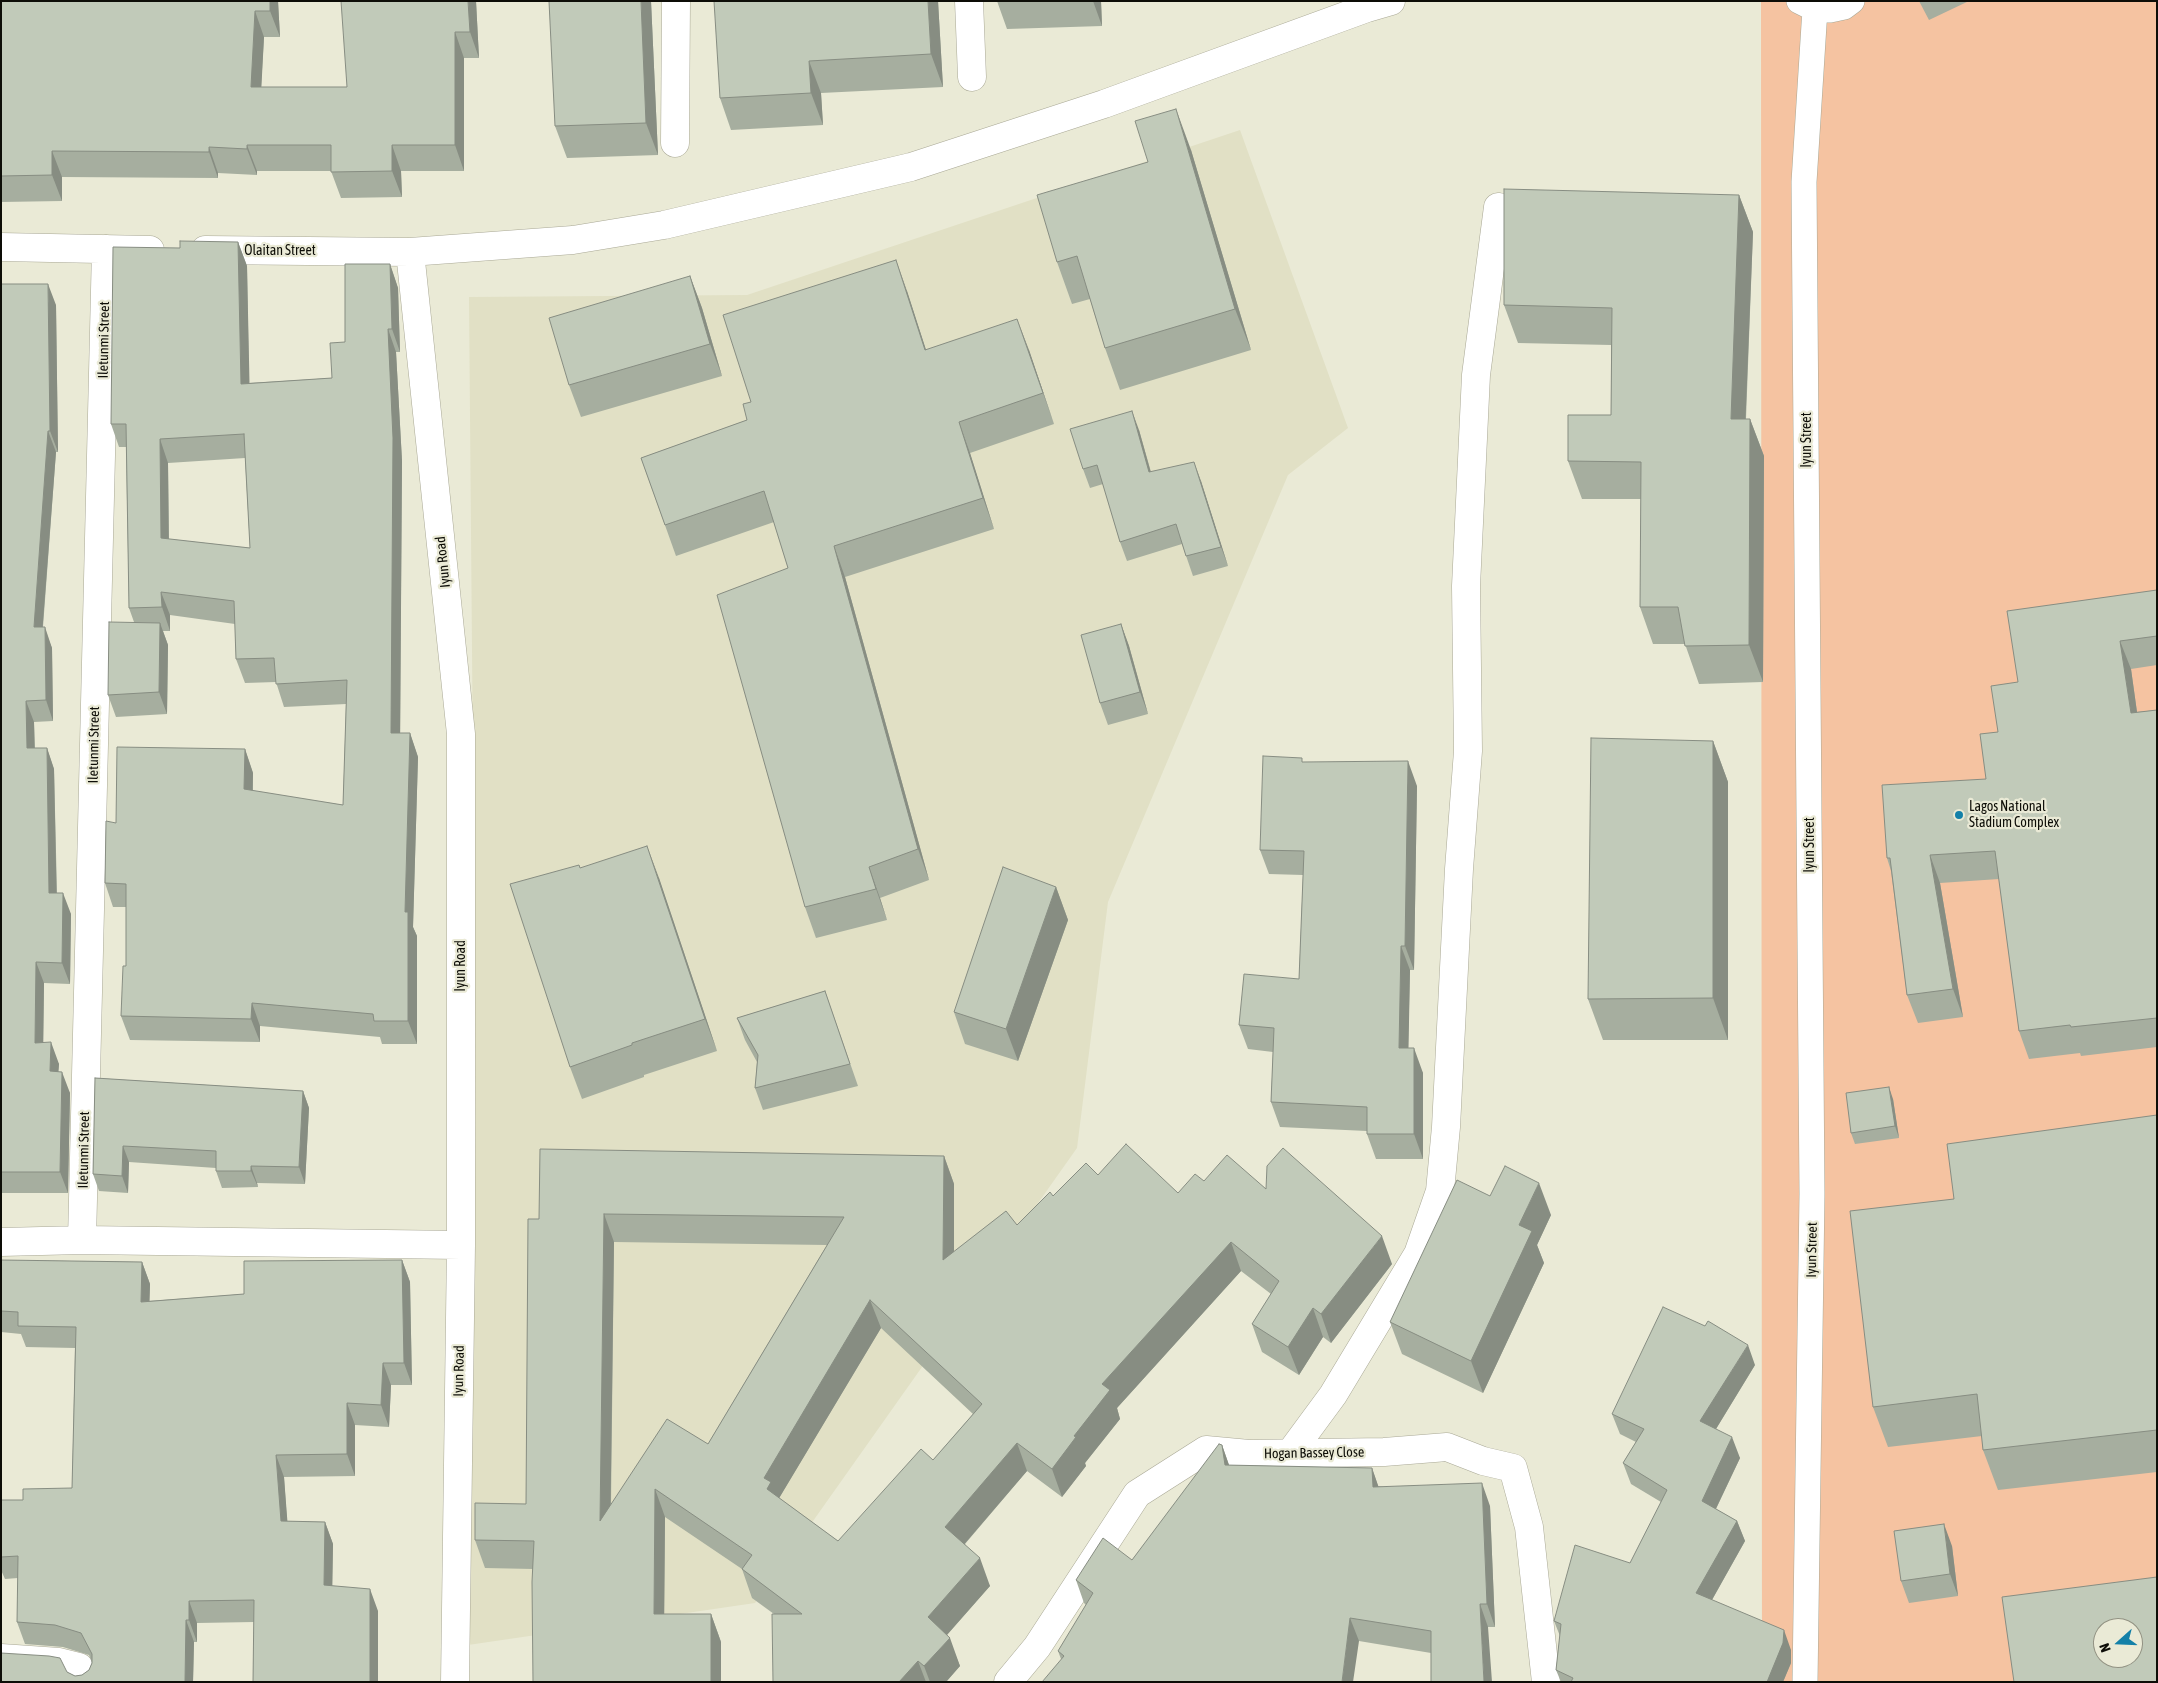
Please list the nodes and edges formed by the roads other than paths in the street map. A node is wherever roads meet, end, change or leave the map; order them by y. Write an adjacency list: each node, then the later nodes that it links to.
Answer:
1 (676, 1): 7 (street)
2 (969, 1): 6 (street)
3 (1391, 1): 11 (street, Olaitan Street)
4 (1852, 1): 5 (lane)
5 (1807, 5): 21 (lane, Iyun Street)
6 (972, 77)
7 (676, 143)
8 (1498, 206): 15 (street)
9 (1, 247): 10 (street, Olaitan Street)
10 (106, 249): 11 (street, Olaitan Street); 12 (street, Iletunmi Street)
11 (410, 252): 14 (street, Iyun Road)
12 (82, 1240): 13 (street); 14 (street)
13 (1, 1242)
14 (460, 1245): 18 (street, Iyun Road)
15 (1290, 1452): 19 (street, Hogan Bassey Close); 20 (street, Hogan Bassey Close)
16 (1, 1658): 17 (street)
17 (85, 1682)
18 (454, 1682)
19 (1008, 1682)
20 (1546, 1682)
21 (1805, 1682)

